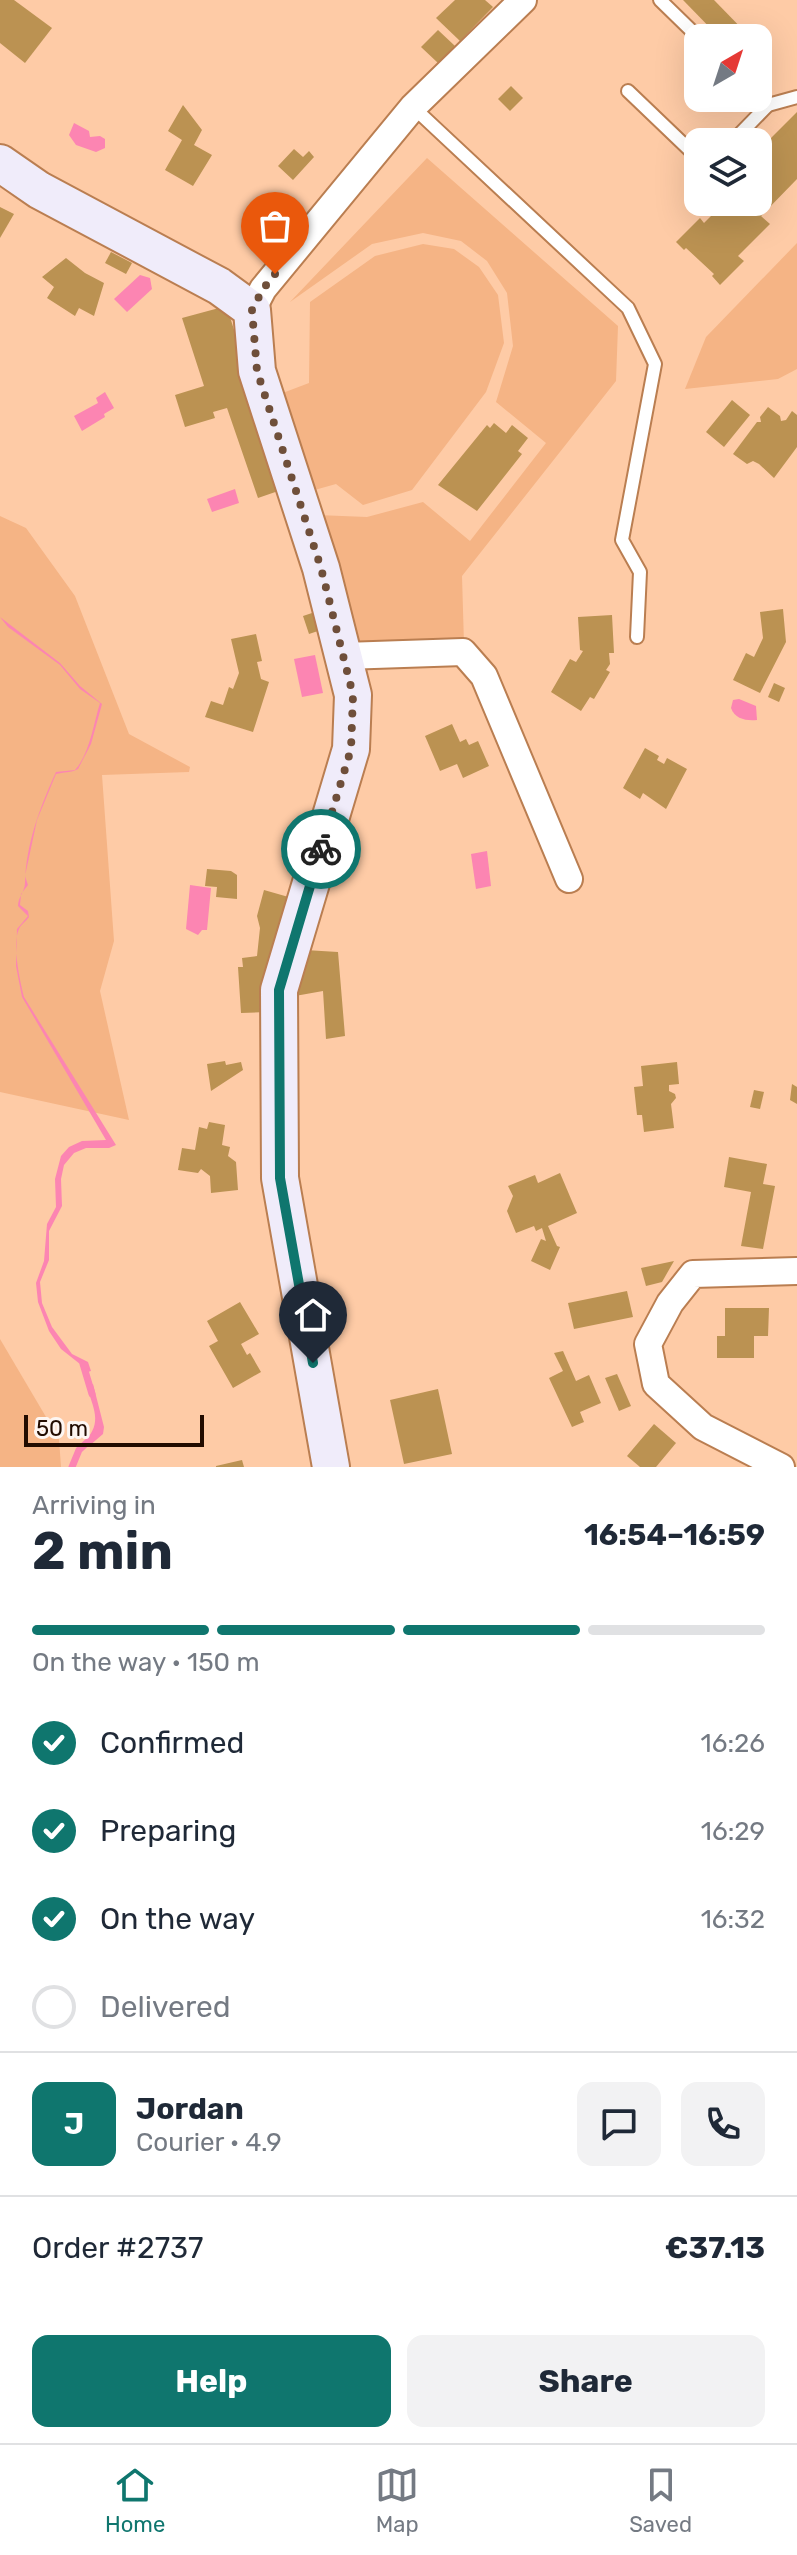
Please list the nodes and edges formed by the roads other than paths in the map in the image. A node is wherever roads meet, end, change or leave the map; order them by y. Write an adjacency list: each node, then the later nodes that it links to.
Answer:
1 (523, 0): 7 (street)
2 (660, 0): 3 (lane)
3 (685, 24)
4 (628, 91): 10 (lane)
5 (797, 97): 6 (lane)
6 (772, 104)
7 (413, 107): 12 (street); 13 (lane)
8 (761, 112): 9 (lane)
9 (746, 128)
10 (684, 145)
11 (0, 163): 12 (street)
12 (252, 310): 14 (street)
13 (637, 637)
14 (344, 656): 15 (street); 17 (street)
15 (569, 879)
16 (797, 1271): 18 (street)
17 (331, 1467)
18 (781, 1467)

